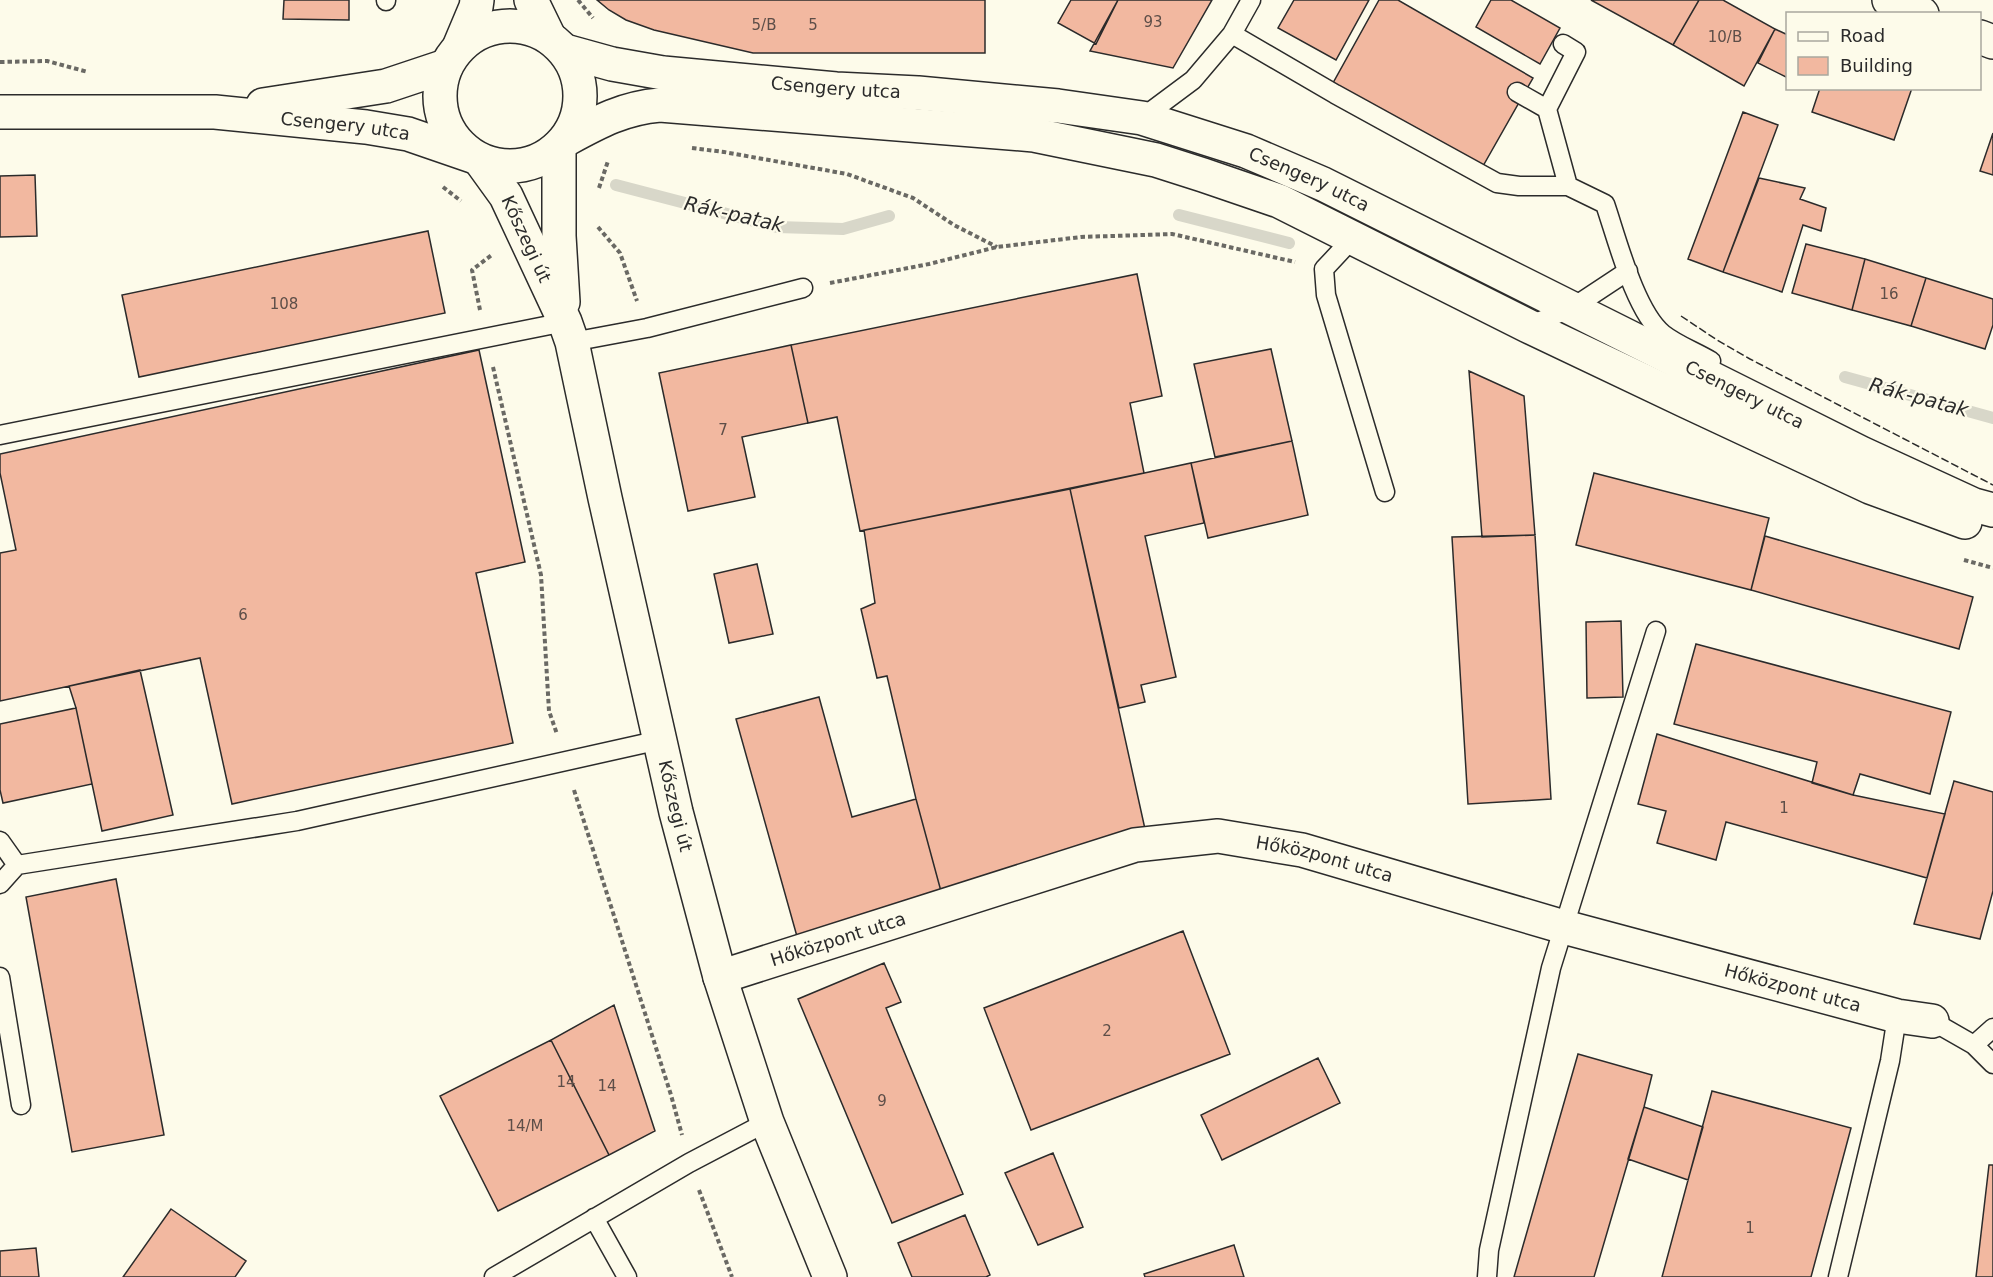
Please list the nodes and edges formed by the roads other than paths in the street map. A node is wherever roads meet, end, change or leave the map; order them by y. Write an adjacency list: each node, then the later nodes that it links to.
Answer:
1 (477, 0): 9 (main road)
2 (531, 0): 7 (main road)
3 (1251, 0): 6 (lane)
4 (1889, 0): 5 (main road)
5 (1917, 12)
6 (1232, 34): 14 (lane); 18 (lane)
7 (557, 44): 9 (main road); 14 (main road, Csengery utca); 15 (main road)
8 (1563, 44): 11 (lane)
9 (453, 56): 13 (main road, Csengery utca); 16 (main road)
10 (1516, 92): 11 (lane)
11 (1547, 109): 18 (lane)
12 (0, 112): 13 (main road, Csengery utca)
13 (215, 112): 16 (main road, Csengery utca)
14 (1160, 114): 17 (lane); 22 (main road, Csengery utca)
15 (562, 143): 16 (main road); 17 (main road, Csengery utca); 24 (main road, Kőszegi út)
16 (476, 158): 24 (main road, Kőszegi út)
17 (1187, 170): 19 (main road, Csengery utca)
18 (1568, 186): 20 (lane)
19 (1353, 238): 23 (main road, Csengery utca); 27 (lane)
20 (1628, 271): 22 (lane); 26 (lane)
21 (803, 288): 24 (lane)
22 (1572, 308): 23 (lane); 26 (main road, Csengery utca)
23 (1528, 326): 29 (main road, Csengery utca)
24 (568, 332): 25 (lane); 31 (main road, Kőszegi út)
25 (0, 435)
26 (1861, 453): 28 (main road, Csengery utca)
27 (1385, 492)
28 (1993, 510)
29 (1993, 531)
30 (1656, 631): 35 (lane)
31 (660, 740): 33 (lane); 37 (main road, Kőszegi út)
32 (0, 841): 33 (lane)
33 (17, 866): 34 (lane)
34 (0, 884)
35 (1564, 927): 37 (main road, Hőközpont utca); 38 (main road, Hőközpont utca); 49 (lane)
36 (0, 977): 43 (lane)
37 (720, 978): 44 (main road, Kőszegi út)
38 (1897, 1016): 39 (main road, Hőközpont utca); 50 (lane)
39 (1932, 1021): 41 (lane)
40 (1993, 1028): 41 (lane)
41 (1974, 1045): 42 (lane)
42 (1993, 1064)
43 (21, 1105)
44 (767, 1122): 45 (lane); 48 (main road, Kőszegi út)
45 (594, 1218): 46 (lane); 47 (lane)
46 (494, 1277)
47 (627, 1277)
48 (830, 1277)
49 (1487, 1277)
50 (1838, 1277)

